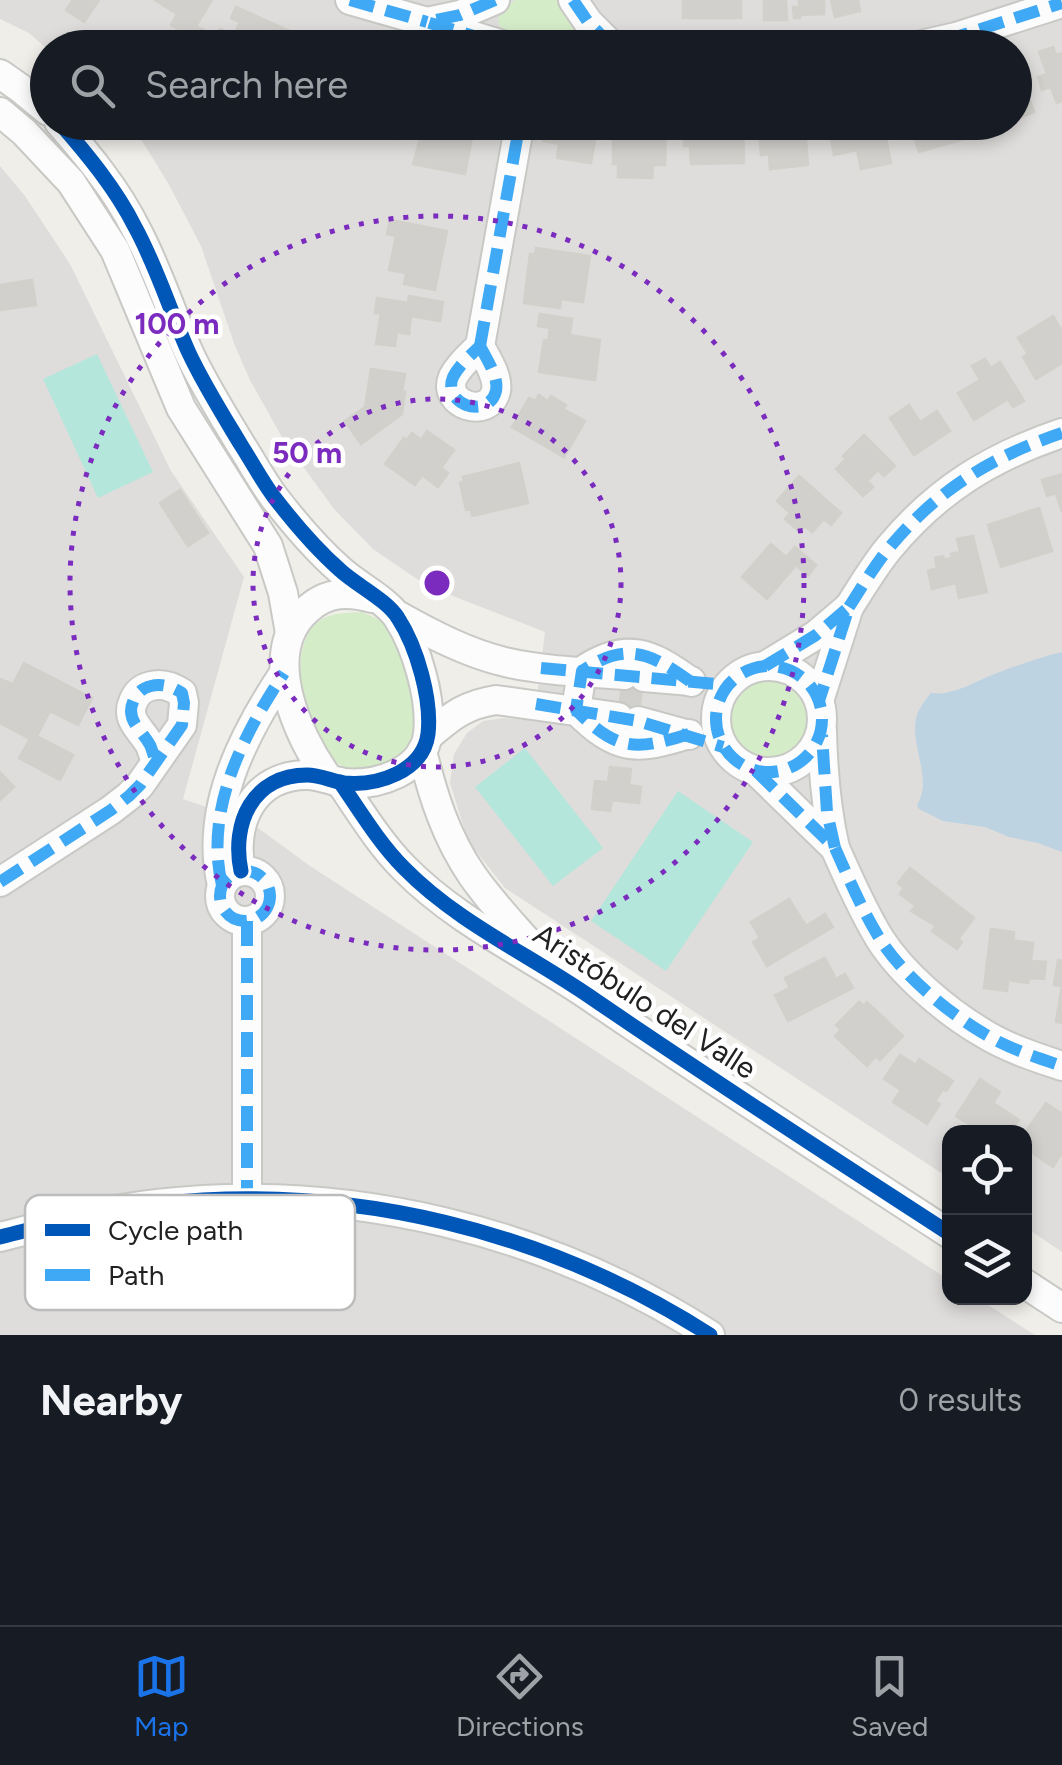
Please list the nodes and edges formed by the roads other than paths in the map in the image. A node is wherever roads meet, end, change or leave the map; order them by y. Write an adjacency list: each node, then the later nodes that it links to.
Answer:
1 (350, 0): 5 (street)
2 (495, 0): 5 (street)
3 (574, 0): 7 (street)
4 (1062, 3): 8 (street)
5 (427, 22): 6 (street)
6 (453, 30)
7 (596, 30)
8 (979, 30)
9 (0, 74): 10 (street)
10 (30, 96)
11 (0, 112): 12 (street)
12 (30, 138)
13 (32, 140): 20 (street)
14 (74, 140): 19 (street)
15 (517, 140): 16 (street)
16 (480, 346)
17 (1062, 432): 18 (street)
18 (849, 606): 21 (street); 27 (street)
19 (387, 607): 20 (street); 22 (street); 29 (street)
20 (290, 633): 23 (street)
21 (765, 666): 25 (street); 27 (street)
22 (582, 671): 24 (street); 24 (street); 26 (street)
23 (284, 673): 32 (street); 34 (street)
24 (691, 682): 25 (street)
25 (727, 685): 30 (street)
26 (576, 710): 28 (street); 28 (street); 29 (street)
27 (821, 713): 33 (street); 36 (street)
28 (688, 734): 30 (street)
29 (425, 743): 34 (street); 40 (street, Aristóbulo del Valle)
30 (723, 747): 33 (street)
31 (155, 761): 38 (street)
32 (233, 770): 35 (street); 37 (street)
33 (756, 771): 36 (street)
34 (334, 780): 35 (street); 40 (street, Aristóbulo del Valle)
35 (262, 791): 37 (street)
36 (835, 848): 41 (street)
37 (232, 878): 39 (street); 39 (street)
38 (0, 882)
39 (247, 920): 42 (street)
40 (553, 971): 44 (street, Aristóbulo del Valle)
41 (1062, 1066)
42 (248, 1195)
43 (355, 1207): 49 (street)
44 (942, 1229)
45 (25, 1231): 46 (street)
46 (0, 1237)
47 (1032, 1288): 48 (street)
48 (1062, 1308)
49 (710, 1335)

